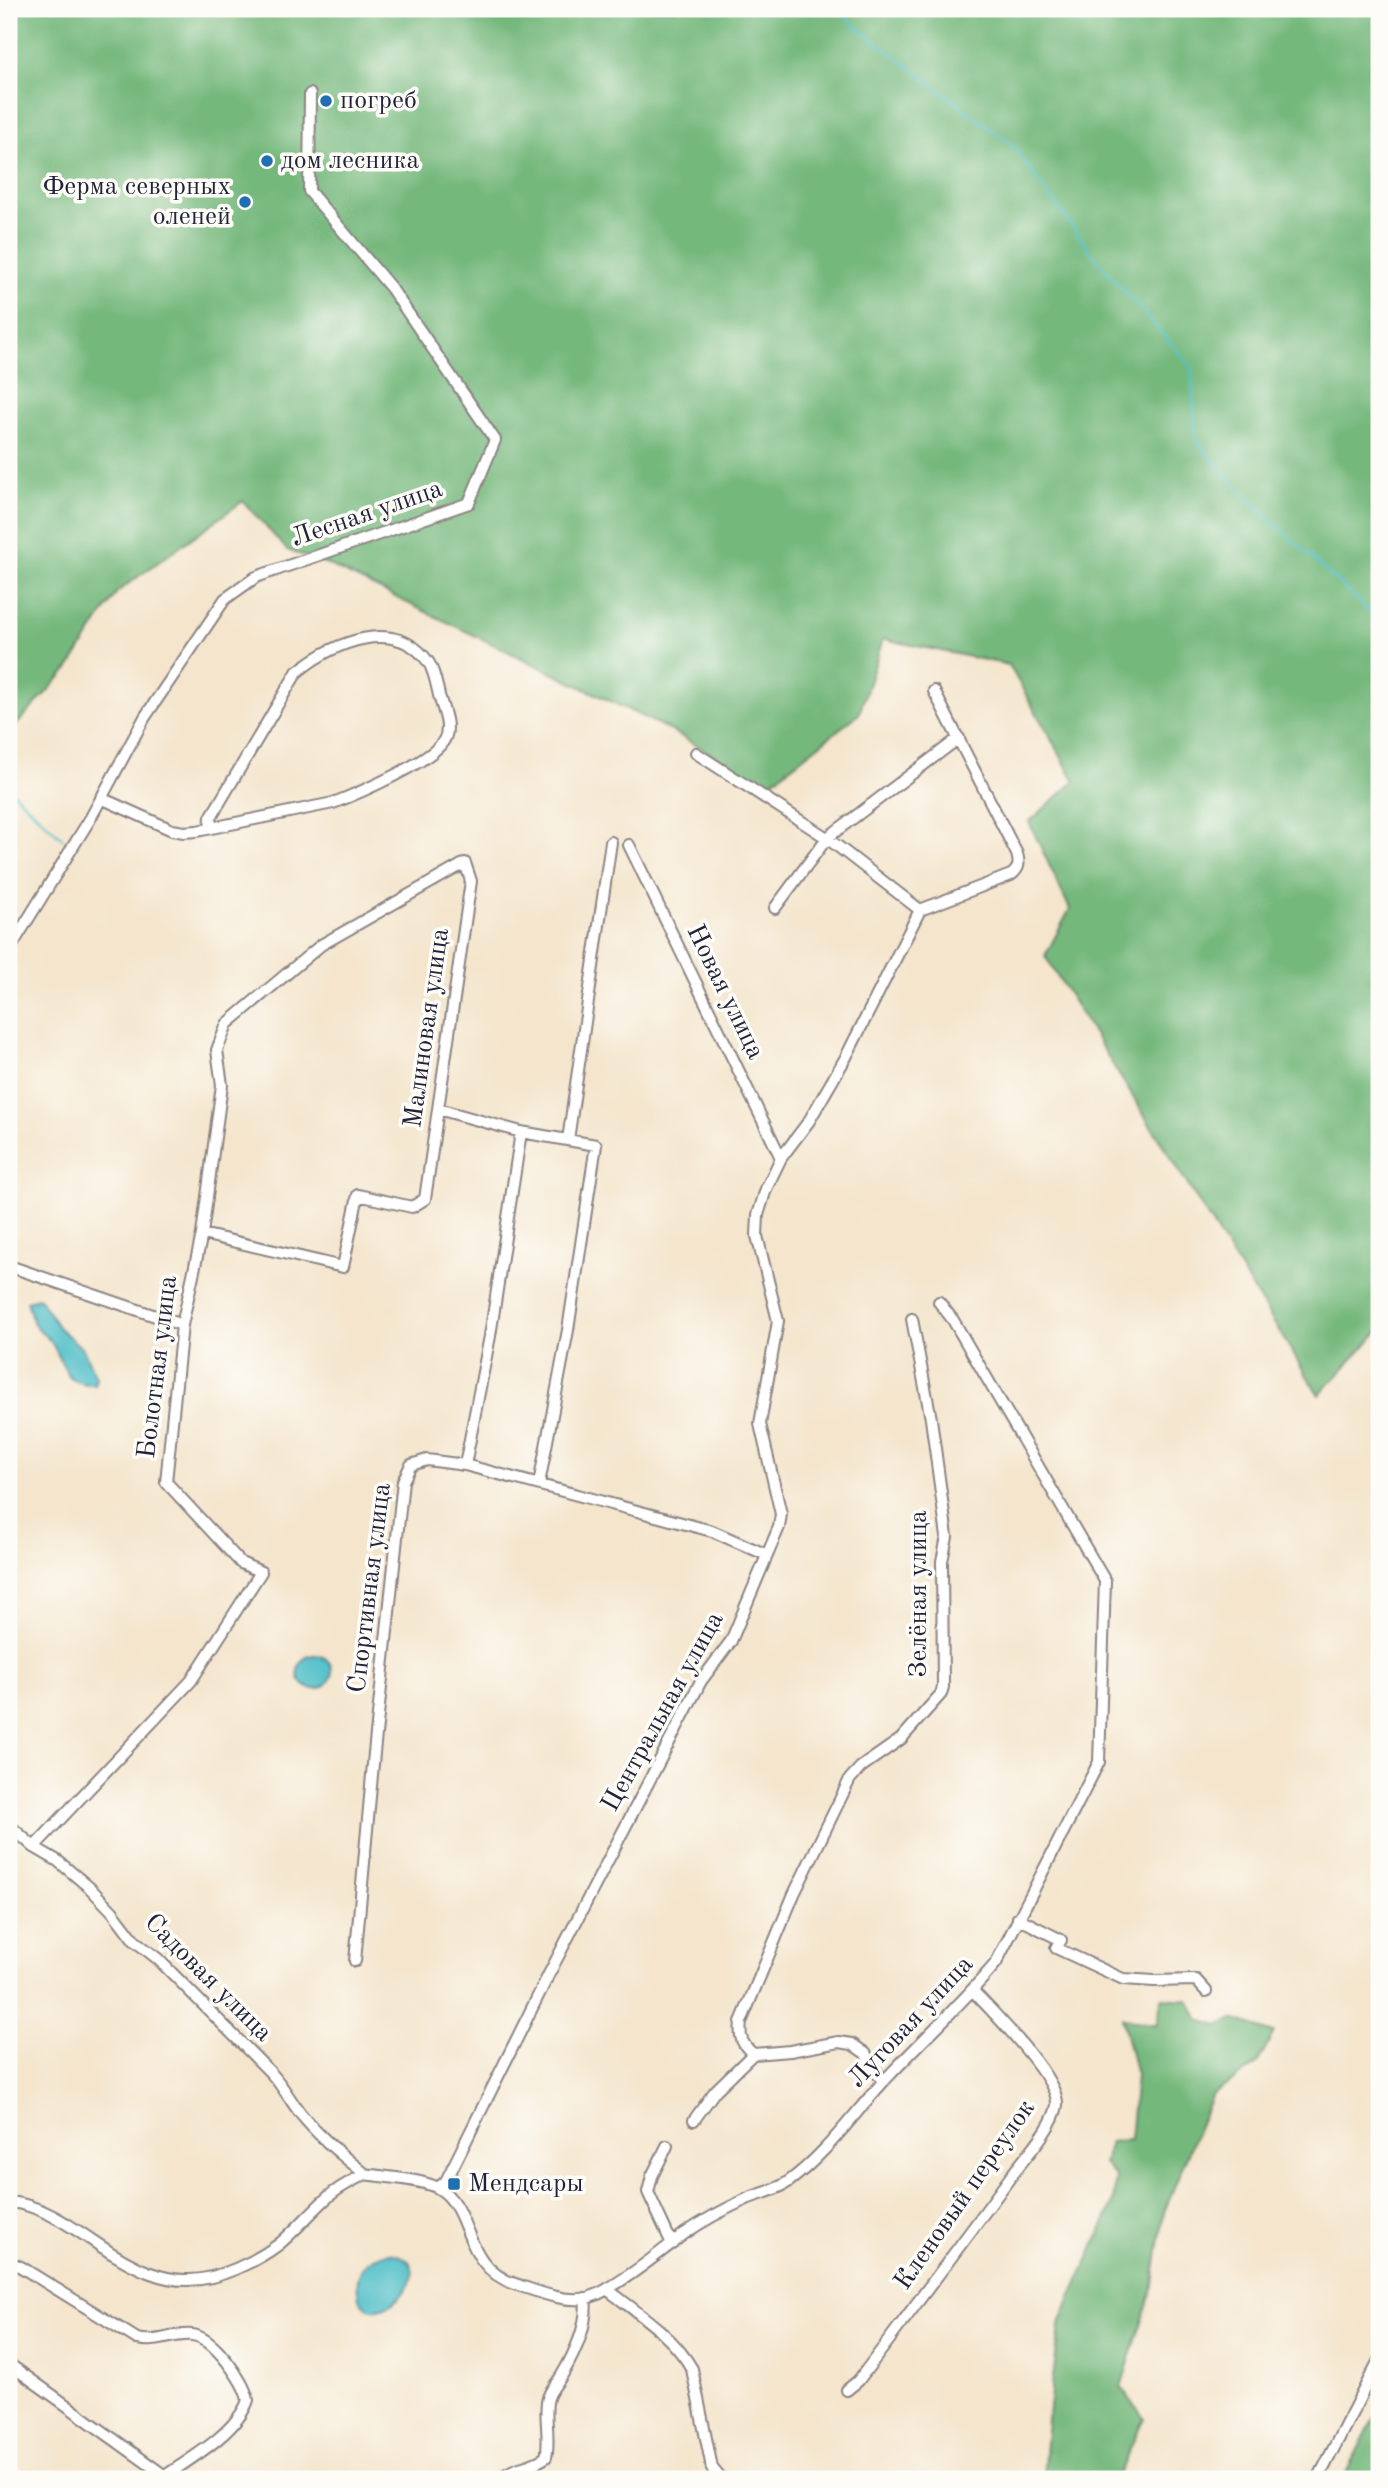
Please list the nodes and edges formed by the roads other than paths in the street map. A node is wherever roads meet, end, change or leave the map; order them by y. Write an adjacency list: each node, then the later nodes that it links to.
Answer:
1 (310, 94): 5 (street, Лесная улица)
2 (934, 691): 3 (street)
3 (959, 738): 7 (street); 11 (street)
4 (696, 753): 7 (street)
5 (101, 798): 6 (street); 12 (street, Лесная улица)
6 (210, 828): 6 (street)
7 (827, 838): 10 (street); 11 (street)
8 (611, 842): 16 (street)
9 (629, 845): 17 (street, Новая улица)
10 (775, 908)
11 (920, 910): 17 (street)
12 (9, 950)
13 (227, 1024): 14 (street, Малиновая улица); 18 (street, Болотная улица)
14 (438, 1109): 15 (street); 18 (street, Малиновая улица)
15 (522, 1132): 16 (street); 23 (street)
16 (568, 1140): 24 (street)
17 (781, 1158): 25 (street, Центральная улица)
18 (202, 1234): 22 (street, Болотная улица)
19 (9, 1266): 22 (street)
20 (939, 1302): 28 (street, Луговая улица)
21 (912, 1319): 32 (street, Зелёная улица)
22 (182, 1325): 27 (street, Болотная улица)
23 (465, 1465): 24 (street, Спортивная улица); 29 (street, Спортивная улица)
24 (539, 1484): 25 (street, Спортивная улица)
25 (767, 1555): 37 (street, Центральная улица)
26 (9, 1825): 27 (street, Садовая улица)
27 (34, 1847): 36 (street, Садовая улица)
28 (1018, 1918): 30 (street, Луговая улица); 31 (street)
29 (355, 1961)
30 (973, 1991): 33 (street, Луговая улица); 45 (street, Кленовый переулок)
31 (1206, 1991)
32 (753, 2054): 33 (street); 34 (street)
33 (883, 2082): 39 (street, Луговая улица)
34 (694, 2120)
35 (667, 2146): 39 (street)
36 (365, 2174): 37 (street); 38 (street)
37 (442, 2185): 42 (street)
38 (9, 2202)
39 (671, 2244): 41 (street, Луговая улица)
40 (9, 2262): 46 (street)
41 (607, 2289): 42 (street, Луговая улица); 48 (street)
42 (585, 2298): 47 (street)
43 (1379, 2360): 49 (street)
44 (9, 2364): 46 (street)
45 (847, 2390)
46 (166, 2478)
47 (500, 2479)
48 (721, 2479)
49 (1318, 2479)

